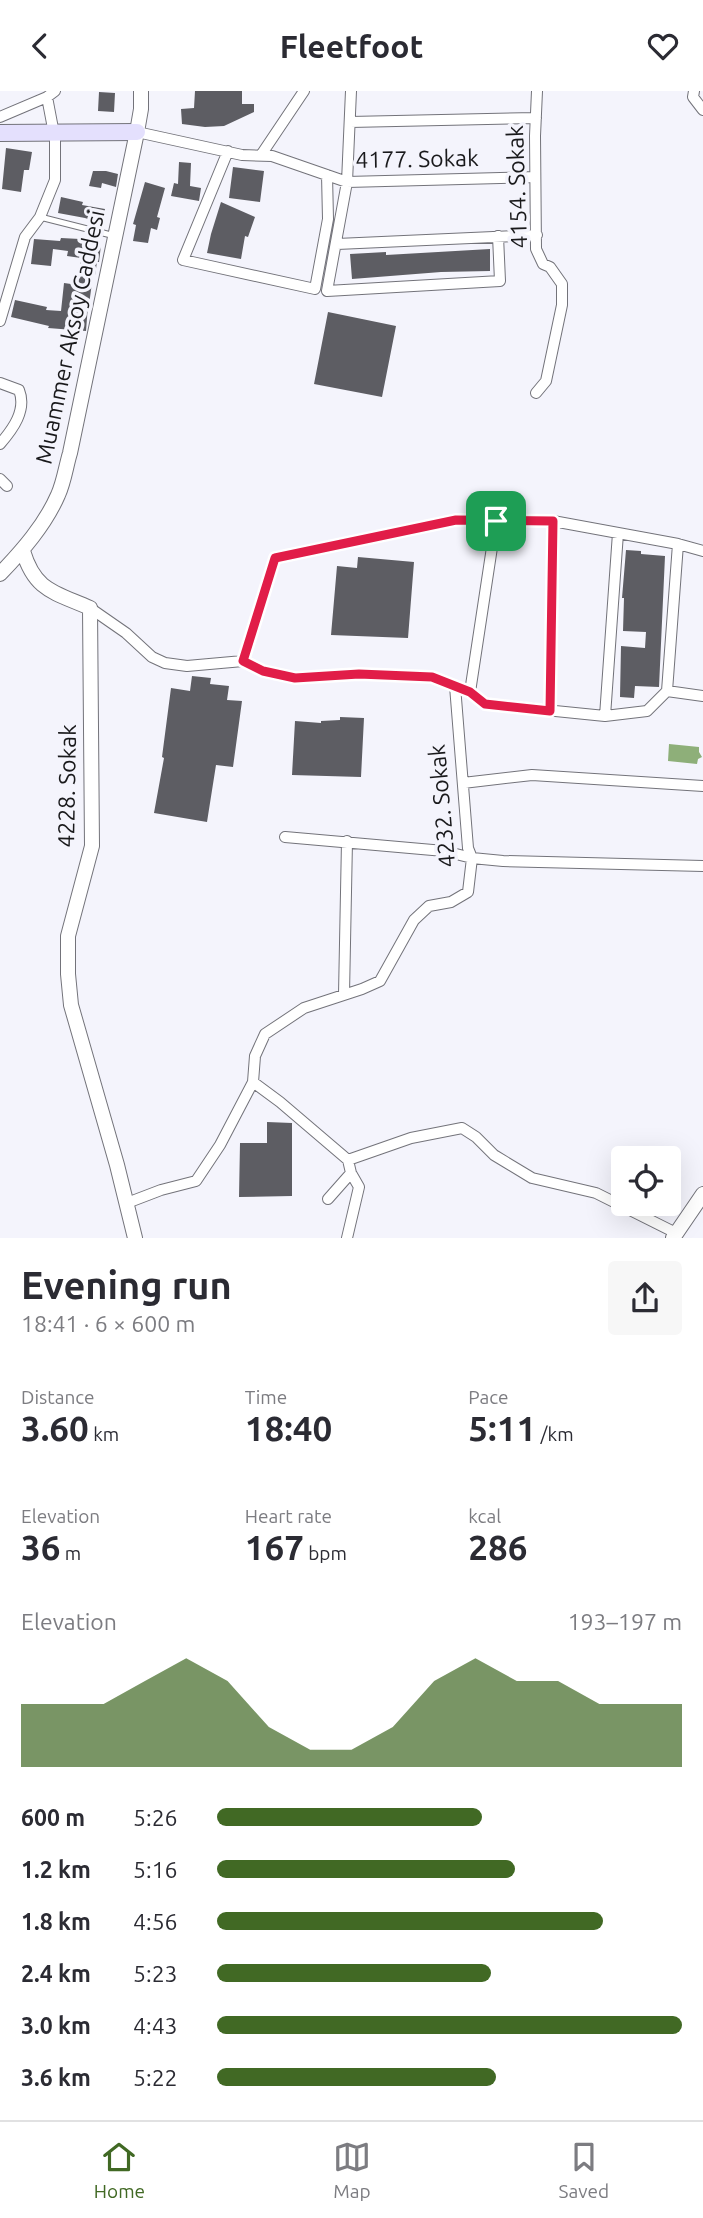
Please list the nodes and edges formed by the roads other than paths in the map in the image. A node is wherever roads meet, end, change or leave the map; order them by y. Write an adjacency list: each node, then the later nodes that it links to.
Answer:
1 (141, 91): 11 (street, Muammer Aksoy Caddesi)
2 (304, 91): 15 (street)
3 (351, 91): 10 (street)
4 (537, 91): 9 (street, 4154. Sokak)
5 (694, 91): 7 (street)
6 (51, 94): 8 (street); 13 (street)
7 (703, 110)
8 (0, 117)
9 (536, 118): 10 (street); 17 (street, 4154. Sokak)
10 (350, 122): 18 (street)
11 (137, 131): 13 (main road); 14 (street, 4177. Sokak); 21 (street, Muammer Aksoy Caddesi)
12 (0, 133): 13 (main road)
13 (54, 134): 19 (street)
14 (228, 151): 15 (street, 4177. Sokak); 24 (street)
15 (261, 155): 16 (street, 4177. Sokak)
16 (327, 175): 18 (street, 4177. Sokak); 24 (street)
17 (536, 177): 18 (street, 4177. Sokak); 20 (street, 4154. Sokak)
18 (347, 182): 23 (street)
19 (40, 217): 21 (lane); 25 (street)
20 (537, 235): 22 (street); 27 (street, 4154. Sokak)
21 (115, 236): 33 (street, Muammer Aksoy Caddesi)
22 (498, 236): 23 (street); 24 (street)
23 (337, 244): 24 (street)
24 (321, 290)
25 (0, 321)
26 (0, 383): 28 (street)
27 (536, 393)
28 (0, 444)
29 (496, 521): 30 (street); 37 (street); 40 (street)
30 (553, 521): 31 (street); 42 (street)
31 (618, 533): 32 (street); 43 (street)
32 (678, 544): 34 (street); 39 (street)
33 (23, 551): 35 (street, Muammer Aksoy Caddesi); 36 (street)
34 (703, 551)
35 (0, 574)
36 (90, 608): 37 (street); 56 (street, 4228. Sokak)
37 (243, 661): 38 (street)
38 (455, 686): 40 (street); 44 (street, 4232. Sokak)
39 (667, 691): 41 (street); 43 (street)
40 (470, 692): 42 (street)
41 (703, 696)
42 (550, 711): 43 (street)
43 (605, 716)
44 (463, 783): 45 (street); 48 (street, 4232. Sokak)
45 (703, 786)
46 (285, 837): 47 (street)
47 (347, 841): 48 (street); 50 (street)
48 (472, 858): 49 (street); 50 (street, 4232. Sokak)
49 (703, 866)
50 (344, 995): 51 (street, 4232. Sokak)
51 (253, 1082): 52 (street); 56 (street, 4232. Sokak)
52 (348, 1160): 53 (street); 57 (street)
53 (351, 1173): 55 (street); 59 (street)
54 (703, 1194): 57 (street)
55 (328, 1199)
56 (127, 1203): 58 (street)
57 (676, 1236)
58 (135, 1238)
59 (347, 1238)

